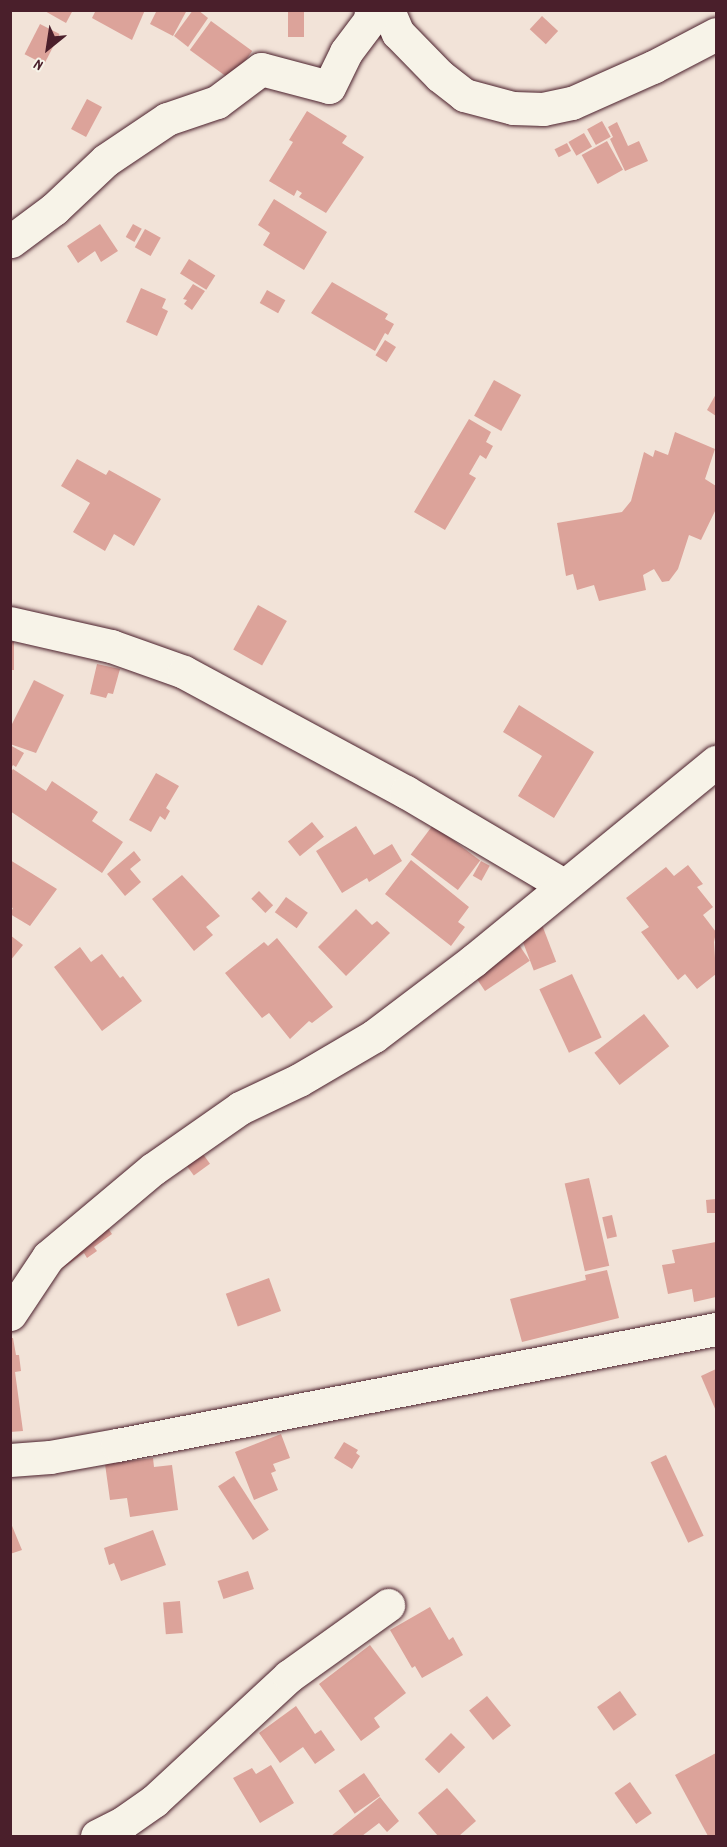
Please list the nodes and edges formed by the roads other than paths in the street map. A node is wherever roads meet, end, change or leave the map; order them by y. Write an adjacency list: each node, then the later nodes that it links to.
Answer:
1 (371, 10): 5 (street)
2 (388, 10): 3 (street)
3 (717, 34)
4 (10, 229): 5 (street)
5 (11, 241)
6 (10, 623): 8 (street)
7 (717, 762): 8 (street)
8 (563, 885): 9 (street)
9 (10, 1314)
10 (717, 1329): 11 (street)
11 (10, 1460)
12 (388, 1605): 13 (street)
13 (96, 1836)

